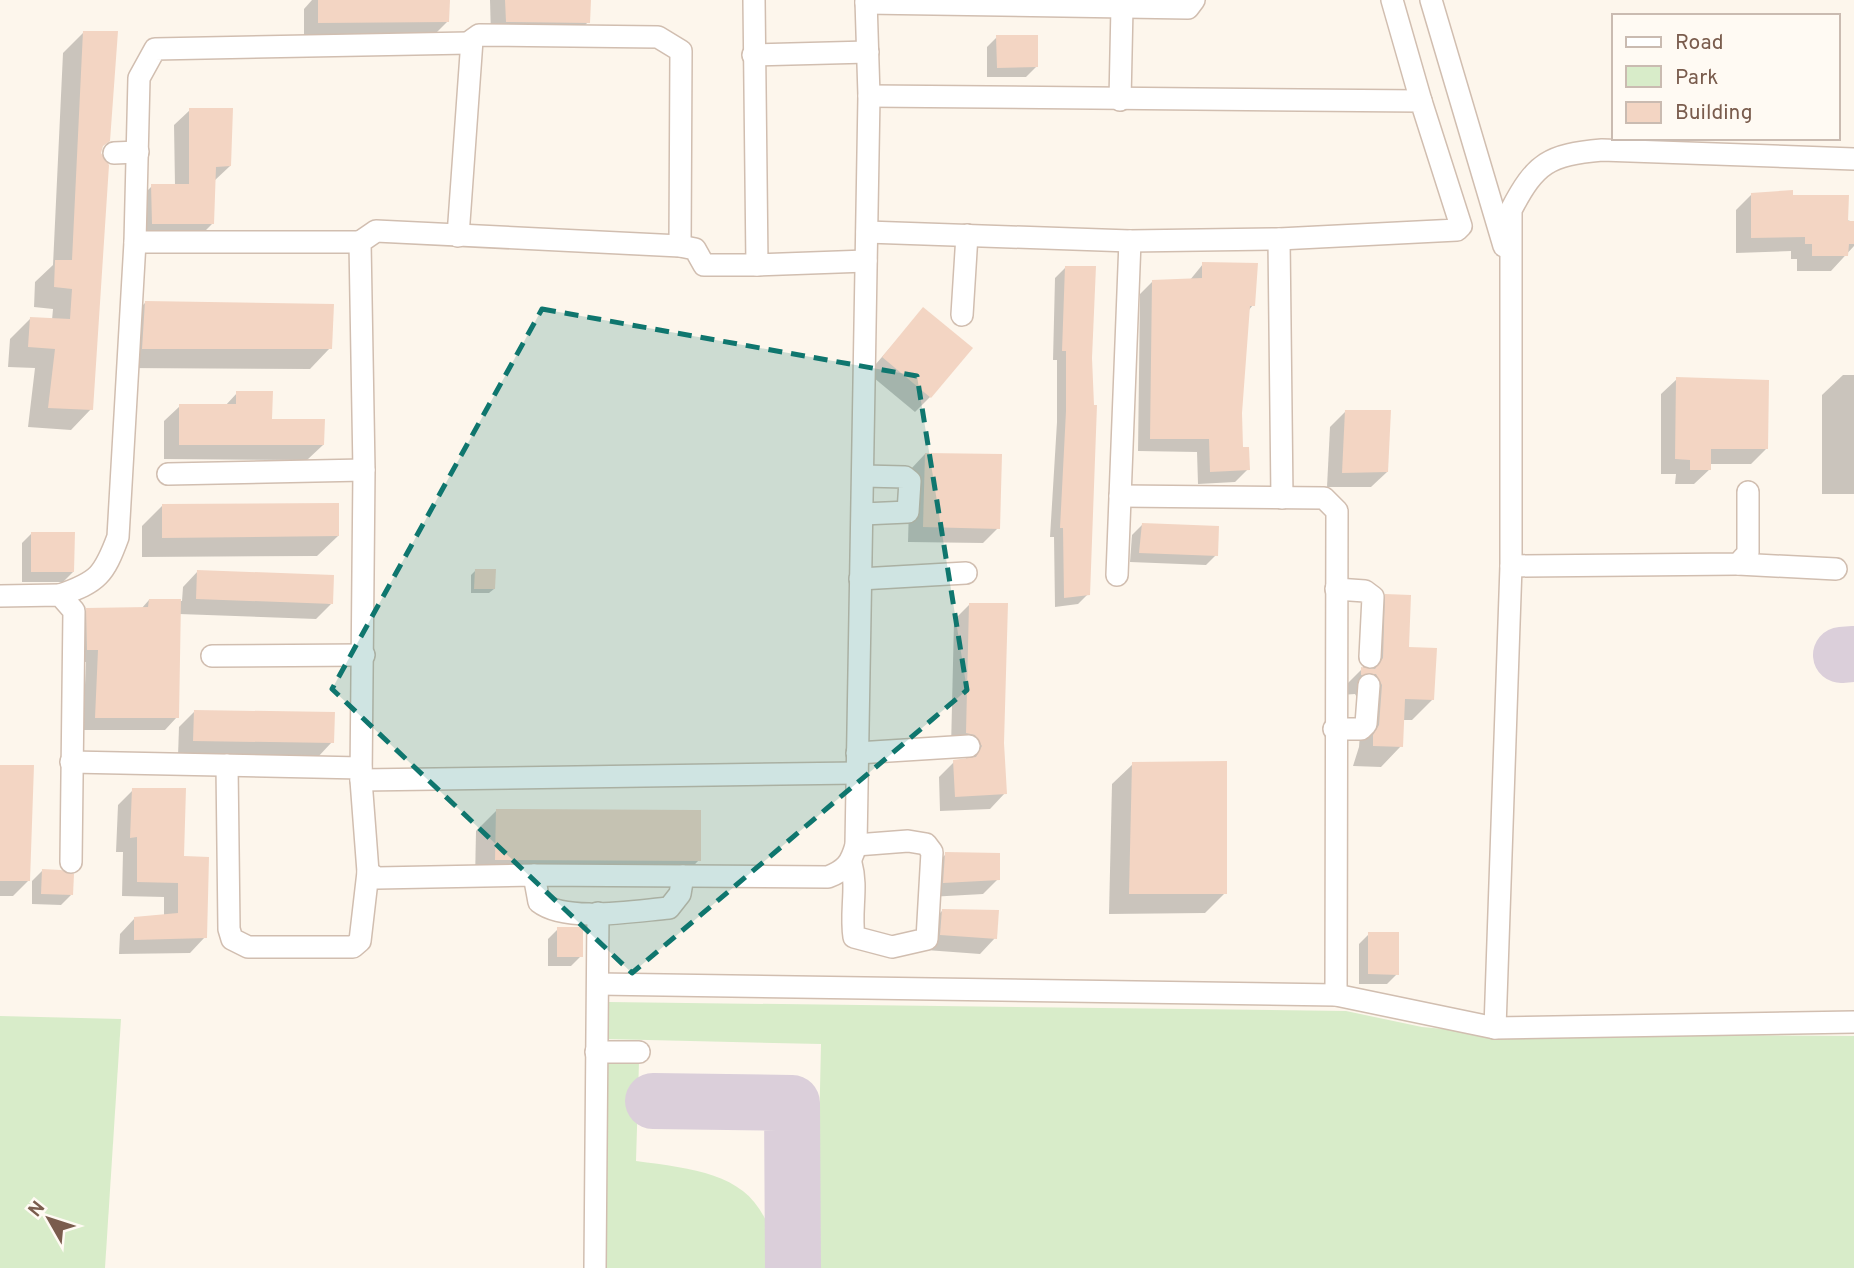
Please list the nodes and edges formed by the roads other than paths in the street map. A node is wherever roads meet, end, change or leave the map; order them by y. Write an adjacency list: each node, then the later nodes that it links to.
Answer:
1 (754, 0): 9 (lane)
2 (1194, 0): 6 (lane)
3 (1392, 0): 12 (lane)
4 (1431, 0): 25 (lane)
5 (866, 1): 6 (lane); 8 (lane)
6 (1122, 7): 11 (lane)
7 (469, 43): 13 (lane); 18 (lane); 23 (lane)
8 (868, 52): 9 (lane); 10 (lane)
9 (753, 55): 26 (lane)
10 (869, 96): 11 (lane); 16 (lane)
11 (1120, 100): 12 (lane)
12 (1421, 101): 19 (lane)
13 (138, 152): 14 (lane); 21 (lane)
14 (114, 153)
15 (1854, 159): 25 (lane)
16 (867, 232): 17 (lane); 24 (lane)
17 (967, 235): 20 (lane); 27 (lane)
18 (458, 236): 22 (lane); 23 (lane)
19 (1279, 240): 20 (lane); 33 (lane)
20 (1130, 241): 32 (lane)
21 (135, 242): 22 (lane); 42 (lane)
22 (360, 242): 28 (lane)
23 (680, 246): 26 (lane)
24 (866, 261): 26 (lane); 30 (lane)
25 (1509, 264): 36 (lane)
26 (757, 265)
27 (962, 315)
28 (364, 470): 29 (lane); 44 (lane)
29 (168, 474)
30 (863, 476): 34 (lane); 34 (lane)
31 (1748, 492): 35 (lane)
32 (1120, 496): 33 (lane); 39 (lane)
33 (1282, 498): 41 (lane)
34 (863, 514): 40 (lane)
35 (1738, 564): 36 (lane); 37 (lane)
36 (1511, 566): 63 (lane)
37 (1836, 569)
38 (966, 573): 40 (lane)
39 (1117, 575)
40 (860, 579): 51 (lane)
41 (1336, 589): 46 (lane); 48 (lane)
42 (60, 595): 43 (lane); 50 (lane)
43 (0, 596)
44 (363, 655): 45 (lane); 53 (lane)
45 (212, 656)
46 (1370, 656)
47 (1369, 685): 48 (lane)
48 (1334, 729): 61 (lane)
49 (969, 746): 51 (lane)
50 (71, 762): 52 (lane); 55 (lane)
51 (857, 763): 53 (lane); 54 (lane)
52 (227, 765): 53 (lane); 56 (lane)
53 (361, 774): 56 (lane)
54 (854, 854): 54 (lane); 58 (lane)
55 (71, 862)
56 (368, 872): 57 (lane)
57 (534, 875): 58 (lane); 59 (lane)
58 (683, 876): 59 (lane)
59 (598, 913): 60 (lane)
60 (598, 984): 61 (lane); 64 (lane)
61 (1336, 995): 63 (lane)
62 (1854, 1022): 63 (lane)
63 (1495, 1028)
64 (596, 1052): 65 (lane); 66 (lane)
65 (639, 1052)
66 (595, 1268)

